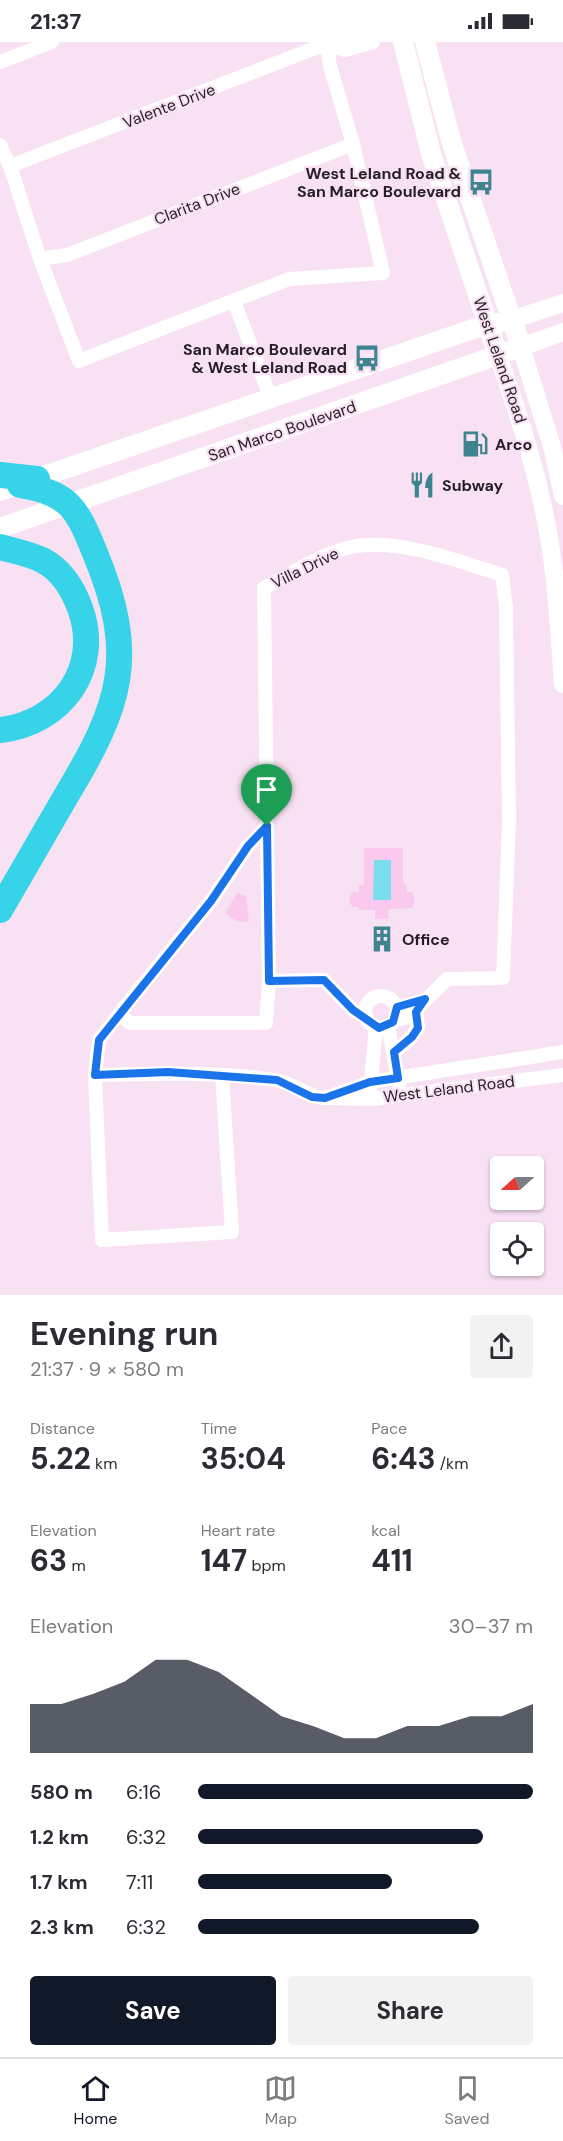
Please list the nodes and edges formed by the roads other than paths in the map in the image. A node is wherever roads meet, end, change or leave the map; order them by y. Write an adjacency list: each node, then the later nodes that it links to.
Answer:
1 (52, 42): 7 (street)
2 (373, 42): 6 (street, Valente Drive)
3 (403, 42): 11 (main road, West Leland Road)
4 (414, 42): 9 (main road)
5 (424, 42): 9 (main road, West Leland Road)
6 (328, 43): 8 (street); 12 (street, Valente Drive)
7 (0, 62)
8 (353, 144): 13 (street, Clarita Drive); 14 (street)
9 (452, 144): 16 (main road, West Leland Road)
10 (0, 145): 12 (street)
11 (432, 157): 17 (main road, West Leland Road); 19 (main road)
12 (10, 166): 13 (street)
13 (40, 259): 14 (street)
14 (234, 301): 22 (street)
15 (563, 303): 16 (street, San Marco Boulevard)
16 (511, 320): 17 (main road, San Marco Boulevard); 20 (main road, West Leland Road)
17 (488, 325): 19 (main road, San Marco Boulevard); 21 (main road, West Leland Road)
18 (563, 332): 20 (street, San Marco Boulevard)
19 (431, 344): 22 (main road, San Marco Boulevard)
20 (521, 347): 21 (main road, San Marco Boulevard); 24 (street, West Leland Road)
21 (498, 355): 25 (main road, San Marco Boulevard); 28 (street, West Leland Road)
22 (272, 399): 23 (main road, San Marco Boulevard)
23 (14, 483): 25 (highway)
24 (563, 496)
25 (71, 506): 26 (main road, San Marco Boulevard); 31 (highway)
26 (0, 528)
27 (0, 547): 29 (highway)
28 (563, 684)
29 (0, 729)
30 (267, 826): 32 (street, Villa Drive); 33 (street, Villa Drive); 35 (street)
31 (0, 910)
32 (269, 981): 35 (street, Villa Drive); 36 (street)
33 (425, 999): 34 (street, Villa Drive); 36 (street, Villa Drive)
34 (416, 1012): 36 (street); 37 (street)
35 (119, 1014): 40 (street)
36 (385, 1020): 37 (street); 43 (street)
37 (394, 1052): 42 (street)
38 (563, 1052): 42 (street, West Leland Road)
39 (563, 1074): 44 (street, West Leland Road)
40 (95, 1075): 41 (street); 41 (street)
41 (222, 1075): 45 (street)
42 (398, 1078): 43 (street, West Leland Road); 44 (street)
43 (370, 1082): 45 (street, West Leland Road); 46 (street)
44 (399, 1095): 46 (street, West Leland Road)
45 (325, 1098): 46 (street, West Leland Road)
46 (370, 1099)

